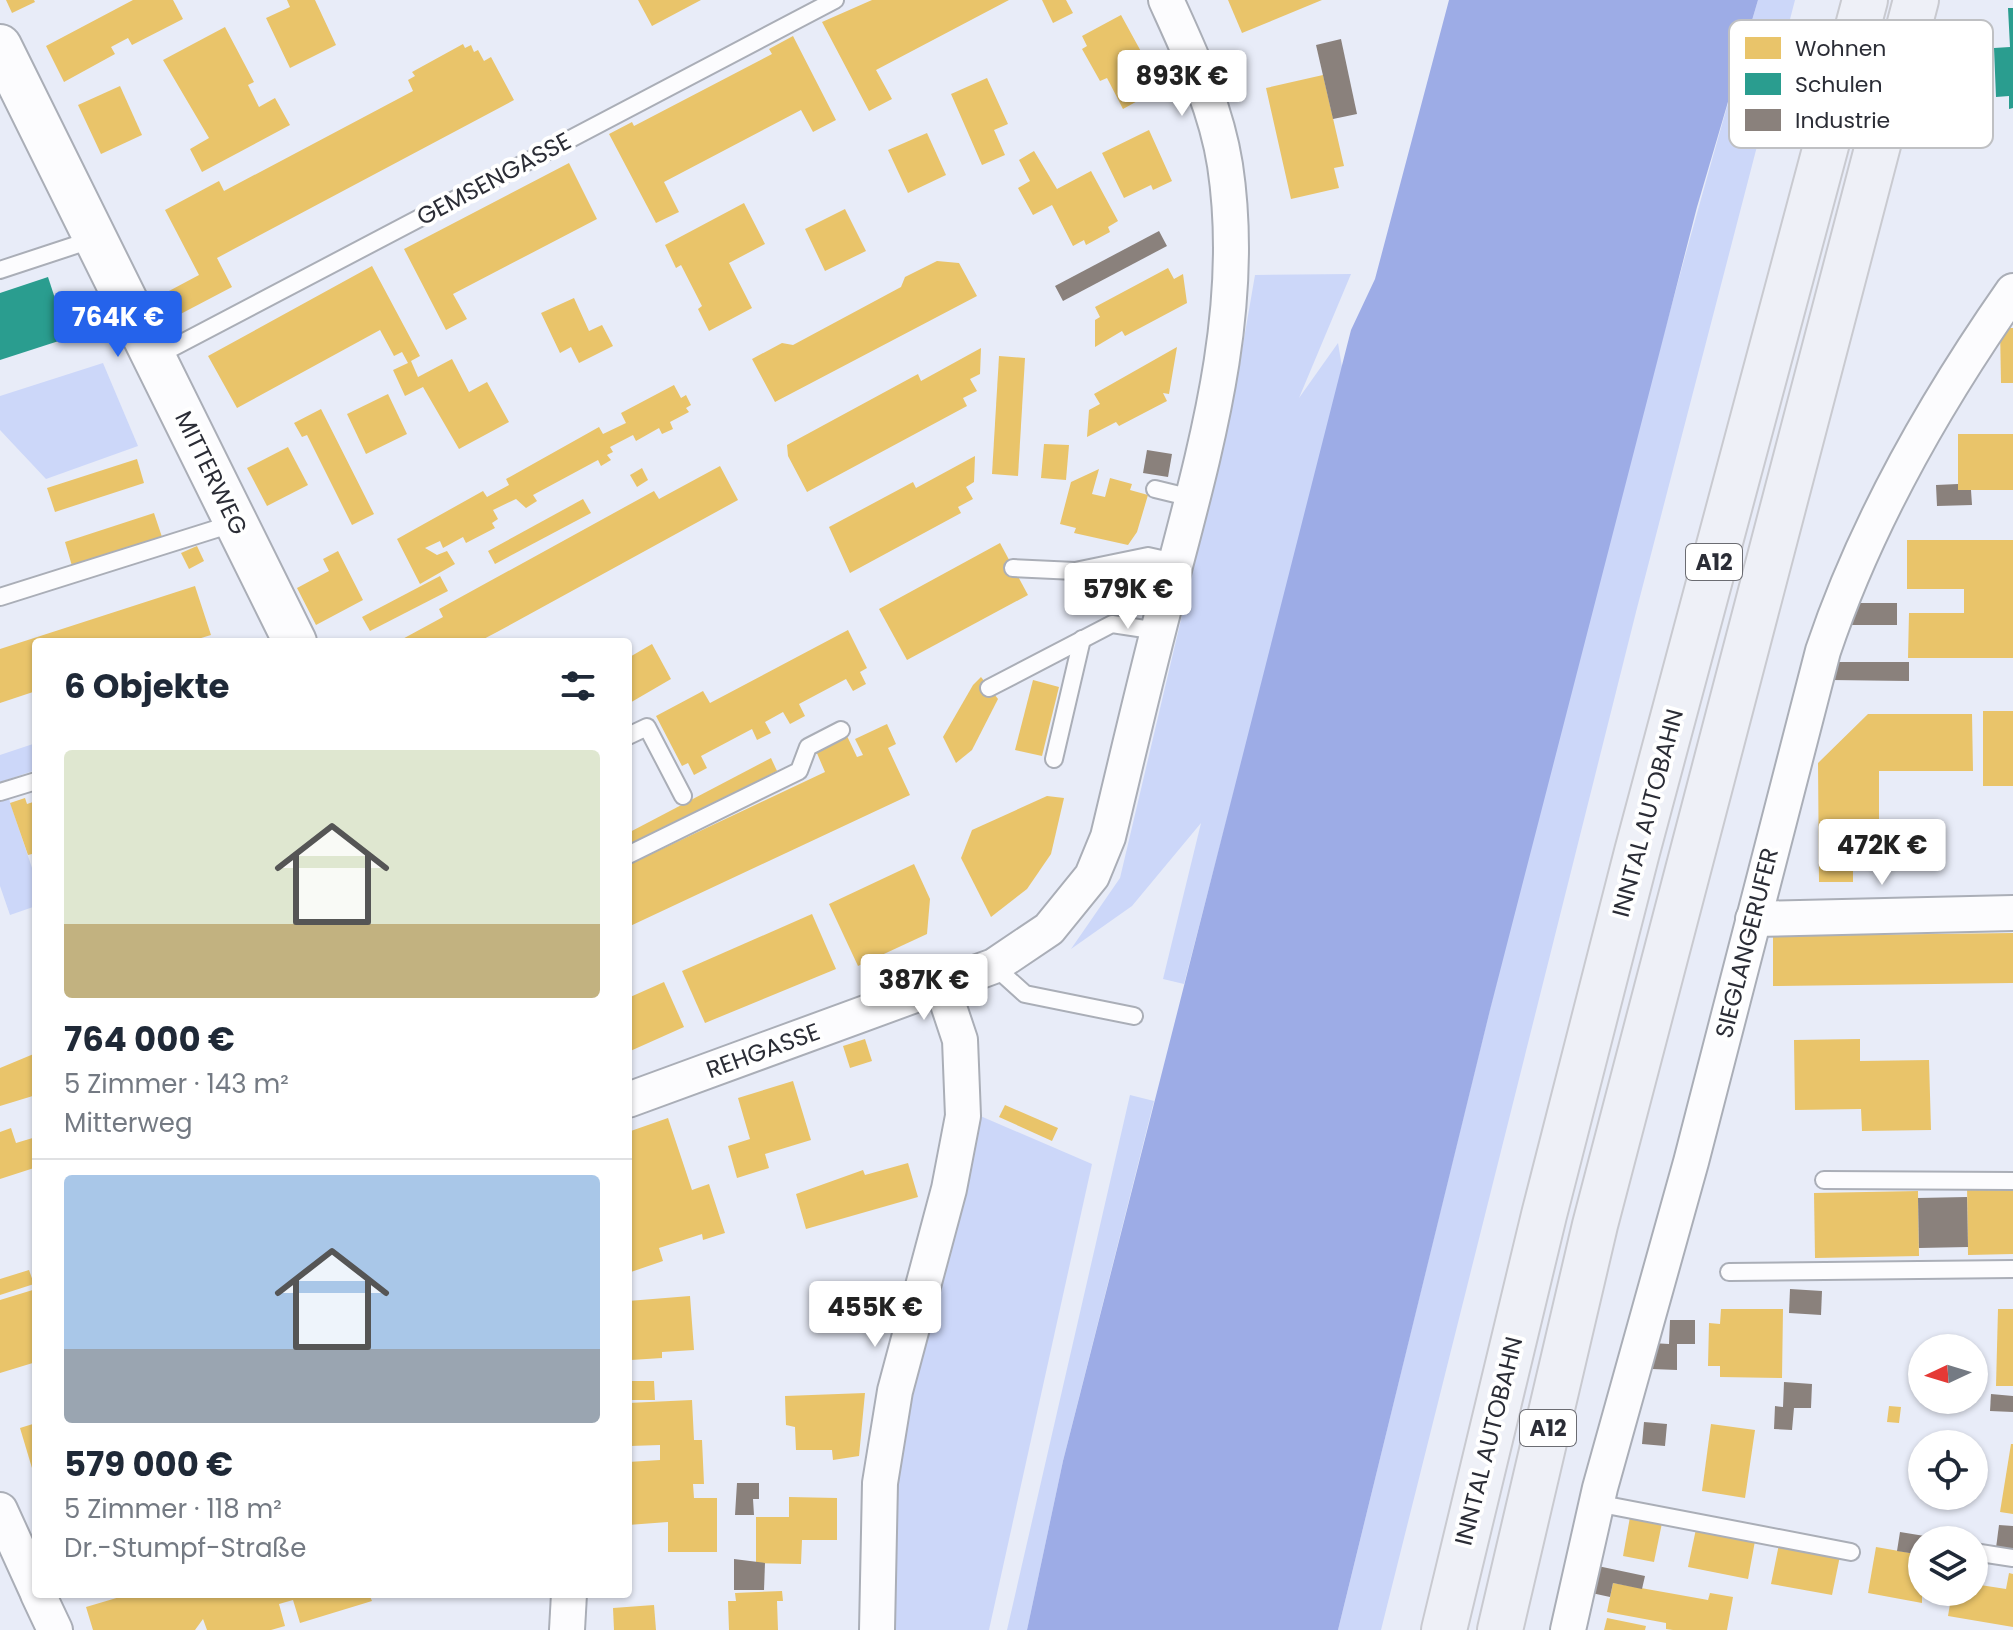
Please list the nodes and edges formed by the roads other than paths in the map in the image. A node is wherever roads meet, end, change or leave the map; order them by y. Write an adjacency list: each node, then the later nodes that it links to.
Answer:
1 (835, 0): 13 (lane, GEMSENGASSE)
2 (1166, 0): 15 (street, REHGASSE)
3 (1865, 0): 5 (highway, INNTAL AUTOBAHN / A12)
4 (1916, 0): 6 (highway, A12)
5 (1860, 20)
6 (1911, 20)
7 (0, 46): 10 (street, MITTERWEG)
8 (1825, 148): 52 (highway, INNTAL AUTOBAHN / A12)
9 (1877, 148): 53 (highway, A12)
10 (96, 239): 11 (lane); 13 (street, MITTERWEG)
11 (0, 270)
12 (2013, 291): 32 (street, SIEGLANGERUFER)
13 (154, 358): 16 (street, MITTERWEG)
14 (1155, 489): 15 (lane)
15 (1192, 498): 17 (street, REHGASSE)
16 (236, 522): 19 (lane); 21 (street, MITTERWEG)
17 (1175, 562): 18 (lane); 20 (street, REHGASSE)
18 (1013, 568)
19 (0, 597)
20 (1158, 631): 22 (lane); 33 (street, REHGASSE)
21 (293, 638)
22 (1082, 639): 23 (lane); 26 (lane)
23 (989, 688)
24 (841, 730): 30 (lane)
25 (632, 734): 29 (lane)
26 (1054, 759)
27 (32, 782): 28 (lane)
28 (0, 792)
29 (683, 796)
30 (632, 853)
31 (2013, 913): 32 (street)
32 (1753, 919): 41 (street, SIEGLANGERUFER)
33 (994, 966): 34 (street, REHGASSE); 35 (lane)
34 (942, 986): 36 (street, REHGASSE); 51 (street)
35 (1134, 1016)
36 (632, 1099)
37 (1824, 1180): 38 (lane)
38 (2013, 1181)
39 (2013, 1269): 40 (lane)
40 (1729, 1272)
41 (1596, 1503): 43 (lane); 54 (street, SIEGLANGERUFER)
42 (0, 1510): 46 (street)
43 (1851, 1552)
44 (1988, 1554): 45 (lane)
45 (2013, 1558)
46 (32, 1580)
47 (40, 1598): 49 (street)
48 (569, 1598): 50 (street)
49 (55, 1630)
50 (567, 1630)
51 (877, 1630)
52 (1444, 1630)
53 (1500, 1630)
54 (1568, 1630)

